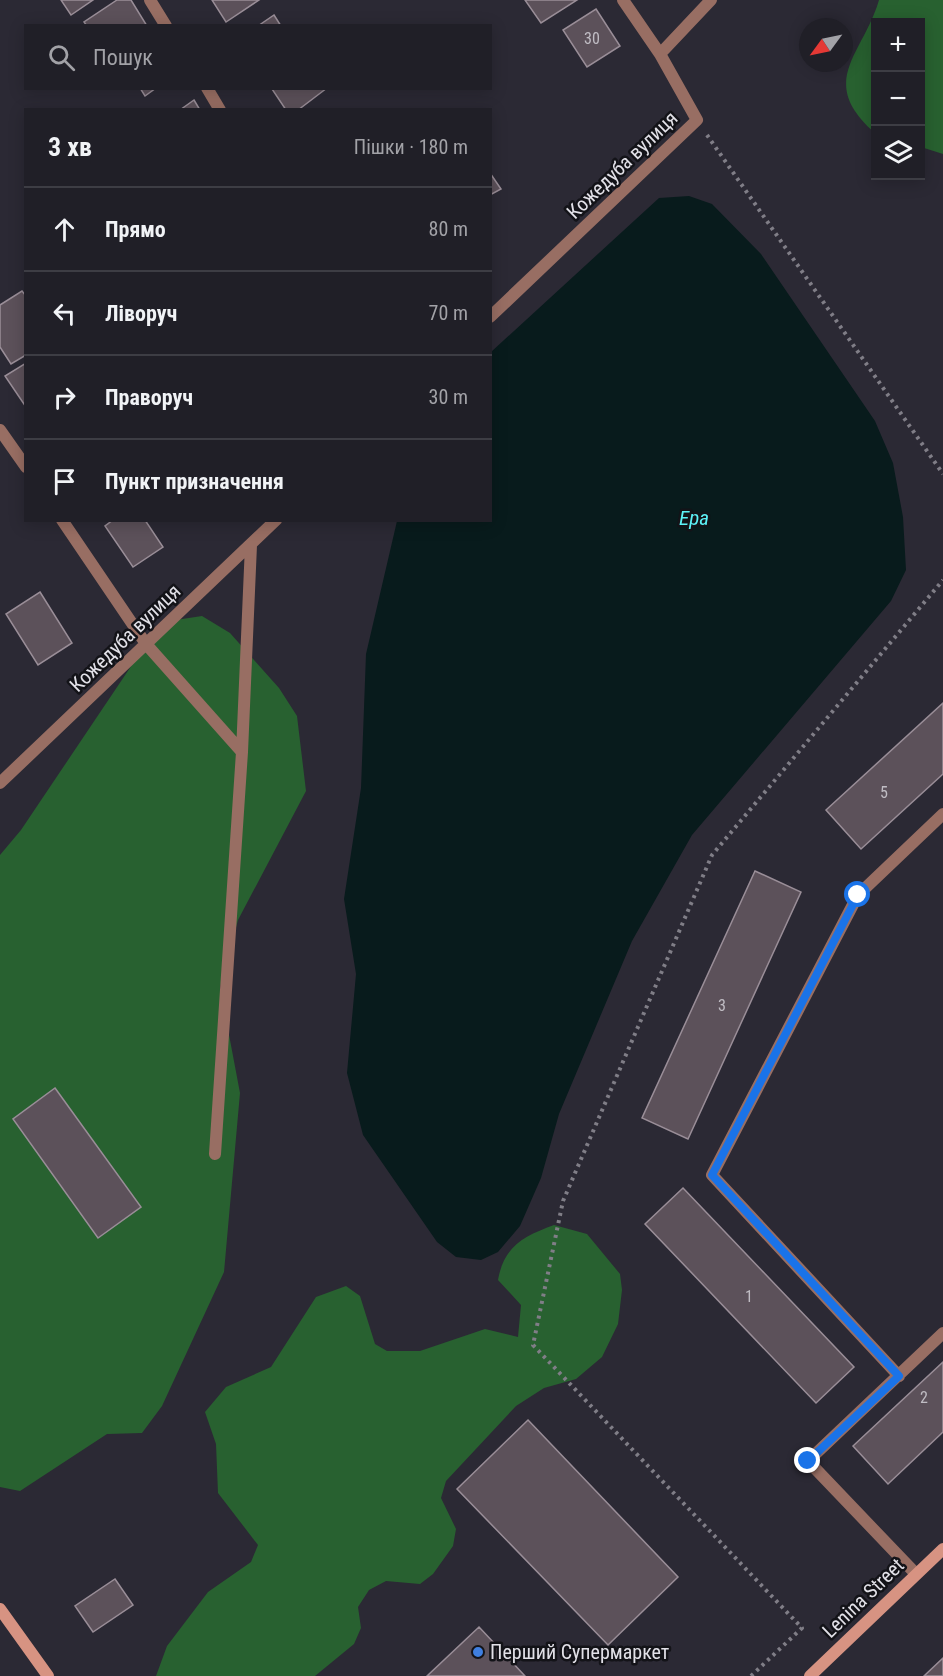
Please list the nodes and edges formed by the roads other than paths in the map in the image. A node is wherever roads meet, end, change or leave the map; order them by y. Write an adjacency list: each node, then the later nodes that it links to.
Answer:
1 (150, 0): 4 (street)
2 (624, 0): 5 (street, Кожедуба вулиця)
3 (711, 0): 5 (street)
4 (165, 24)
5 (660, 54): 8 (street, Кожедуба вулиця)
6 (208, 90): 7 (street)
7 (219, 108)
8 (492, 315)
9 (0, 430): 10 (street)
10 (24, 464)
11 (63, 522): 14 (street)
12 (274, 522): 13 (street, Кожедуба вулиця)
13 (251, 545): 14 (street, Кожедуба вулиця); 15 (street)
14 (146, 644): 15 (street); 16 (street, Кожедуба вулиця)
15 (242, 752): 18 (street)
16 (0, 783)
17 (943, 814): 20 (street)
18 (215, 1154)
19 (943, 1333): 20 (street)
20 (899, 1376): 22 (street)
21 (943, 1549): 22 (main road, Lenina Street)
22 (916, 1574): 25 (main road, Lenina Street)
23 (0, 1610): 24 (main road)
24 (48, 1676)
25 (810, 1676)

